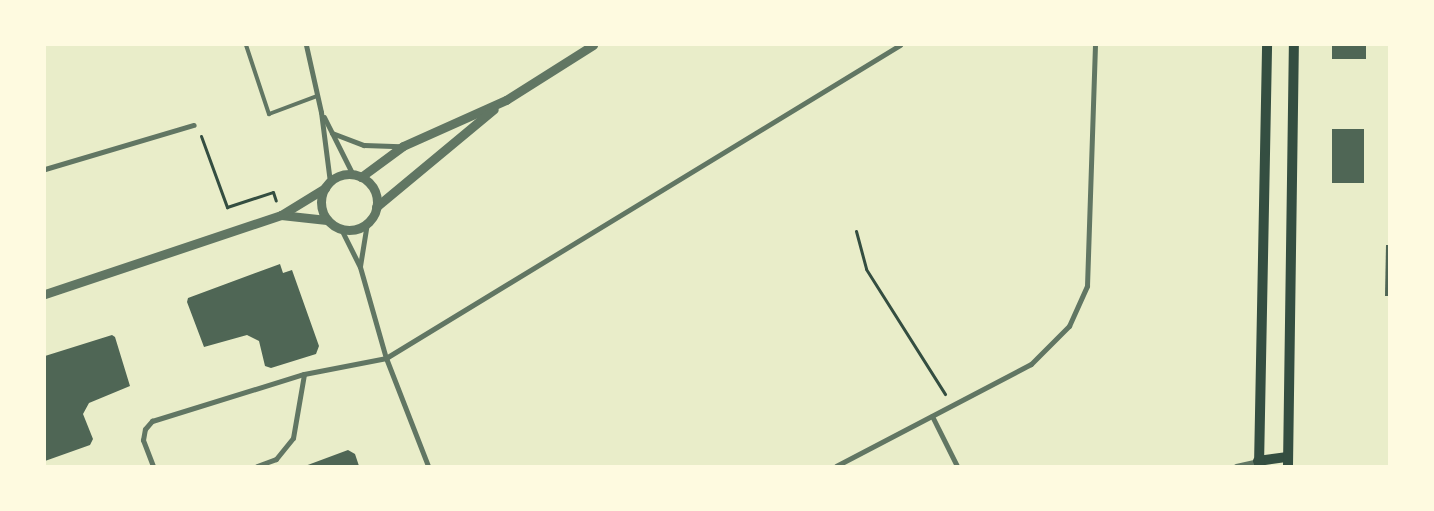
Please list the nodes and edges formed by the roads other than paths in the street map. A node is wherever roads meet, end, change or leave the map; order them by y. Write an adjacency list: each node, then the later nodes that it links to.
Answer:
1 (246, 45): 8 (lane)
2 (306, 45): 8 (street)
3 (593, 45): 9 (street)
4 (900, 45): 24 (street)
5 (1095, 45): 26 (street)
6 (1267, 45): 28 (main road)
7 (1294, 45): 27 (main road)
8 (317, 96): 10 (street)
9 (506, 100): 13 (street); 17 (street)
10 (322, 112): 12 (street); 16 (street)
11 (194, 126): 14 (street)
12 (332, 133): 13 (street); 15 (street)
13 (404, 146): 15 (street)
14 (45, 169)
15 (357, 176): 16 (street); 17 (street)
16 (327, 185): 18 (street); 19 (street)
17 (376, 208): 20 (street)
18 (281, 215): 19 (street); 23 (street)
19 (327, 220): 21 (street)
20 (367, 223): 21 (street); 22 (street)
21 (341, 229): 22 (street)
22 (360, 267): 24 (street)
23 (45, 294)
24 (386, 358): 25 (street); 31 (street)
25 (304, 374): 29 (street); 30 (street)
26 (932, 416): 32 (street); 33 (street)
27 (1287, 462): 28 (main road)
28 (1259, 464): 34 (street)
29 (153, 466)
30 (257, 466)
31 (428, 466)
32 (836, 466)
33 (957, 466)
34 (1236, 466)

